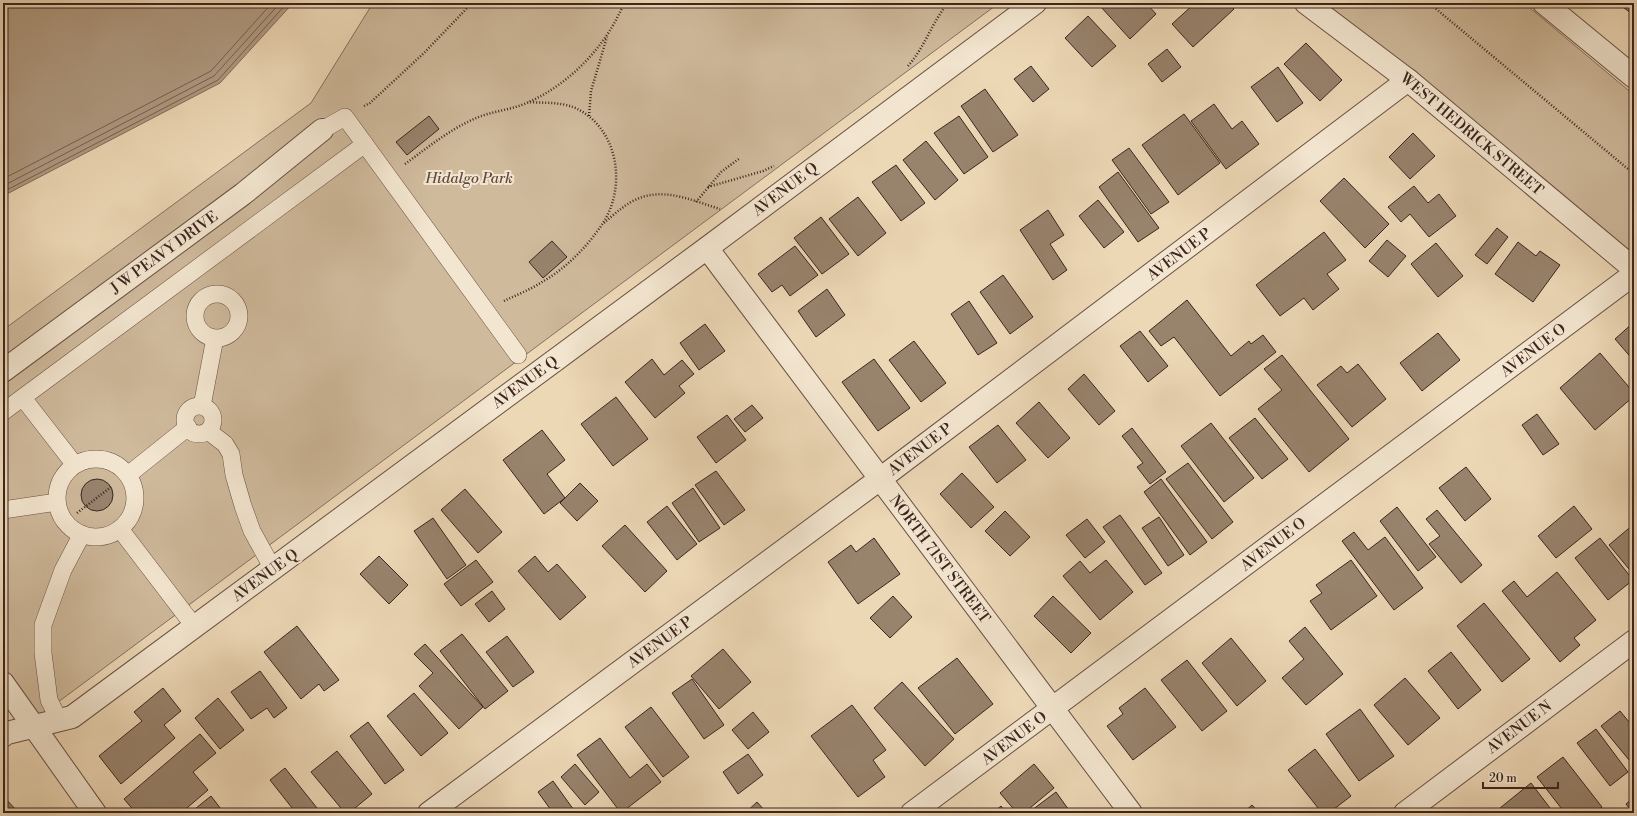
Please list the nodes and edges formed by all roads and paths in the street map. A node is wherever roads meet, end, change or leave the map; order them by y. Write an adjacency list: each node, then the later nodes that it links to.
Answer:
1 (472, 3): 14 (path)
2 (624, 3): 8 (path)
3 (948, 3): 9 (path)
4 (1035, 3): 23 (street, AVENUE Q)
5 (1306, 3): 11 (street, WEST HEDRICK STREET)
6 (1429, 3): 19 (path)
7 (1544, 3): 10 (street)
8 (608, 35): 12 (path); 13 (path)
9 (906, 68)
10 (1634, 78)
11 (1408, 80): 26 (street, WEST HEDRICK STREET); 39 (street, AVENUE P)
12 (528, 102): 13 (path); 20 (path)
13 (590, 116): 24 (path)
14 (345, 117): 15 (street); 16 (street)
15 (322, 130): 31 (street, J W PEAVY DRIVE)
16 (365, 144): 20 (street); 32 (street)
17 (740, 158): 21 (path)
18 (777, 165): 21 (path)
19 (1634, 174)
20 (388, 176): 28 (street)
21 (708, 187): 22 (path)
22 (696, 202): 23 (path); 24 (path)
23 (747, 218): 25 (street, AVENUE Q)
24 (602, 225): 28 (path)
25 (708, 248): 39 (street, NORTH 71ST STREET); 45 (street, AVENUE Q)
26 (1634, 269)
27 (1634, 274): 49 (street, AVENUE O)
28 (485, 309): 30 (street)
29 (215, 338): 33 (street)
30 (518, 355)
31 (3, 371)
32 (23, 398): 34 (street); 37 (street)
33 (202, 406): 35 (street); 36 (street)
34 (3, 412)
35 (188, 427): 36 (street); 38 (street)
36 (208, 431): 45 (street)
37 (75, 465): 38 (street); 40 (street)
38 (128, 475): 42 (path); 43 (street)
39 (880, 479): 49 (street, NORTH 71ST STREET); 54 (street, AVENUE P)
40 (57, 502): 41 (street); 42 (street)
41 (3, 510)
42 (65, 522): 44 (street)
43 (120, 529): 44 (street); 46 (street)
44 (82, 534): 50 (street)
45 (273, 569): 46 (street, AVENUE Q)
46 (194, 626): 50 (street, AVENUE Q)
47 (1634, 641): 57 (street, AVENUE N)
48 (3, 683): 51 (street)
49 (1053, 709): 55 (street, AVENUE O); 56 (street, NORTH 71ST STREET)
50 (59, 720): 51 (street, AVENUE Q)
51 (34, 726): 52 (street, AVENUE Q); 53 (street)
52 (3, 736)
53 (95, 813)
54 (429, 813)
55 (912, 813)
56 (1131, 813)
57 (1405, 813)

